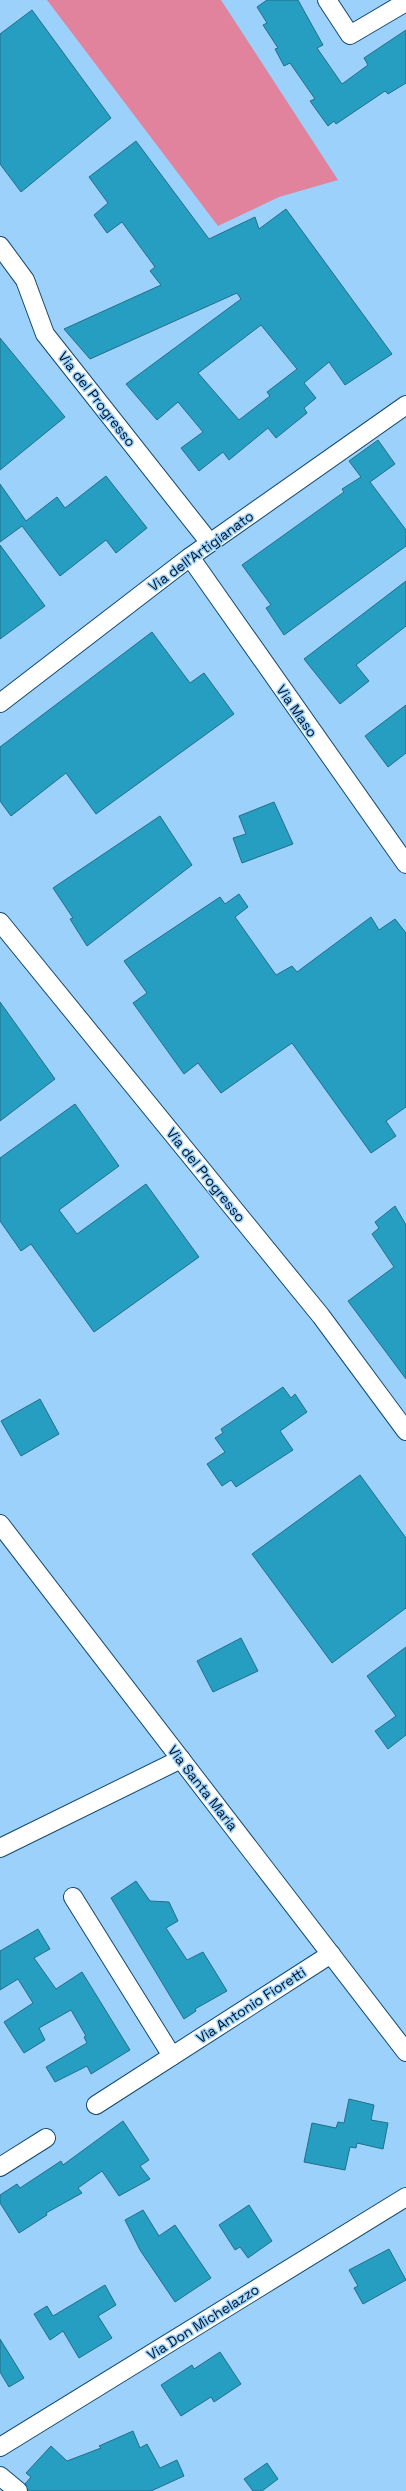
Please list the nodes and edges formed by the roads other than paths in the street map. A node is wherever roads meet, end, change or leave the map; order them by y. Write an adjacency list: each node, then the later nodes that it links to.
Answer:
1 (327, 0): 2 (street)
2 (406, 2)
3 (0, 246): 5 (street, Via del Progresso)
4 (406, 405): 5 (street, Via dell'Artigianato)
5 (210, 543): 6 (street, Via dell'Artigianato)
6 (190, 557): 7 (street, Via dell'Artigianato); 8 (street, Via Maso)
7 (0, 703)
8 (406, 864)
9 (0, 922): 10 (street, Via del Progresso)
10 (406, 1431)
11 (0, 1524): 12 (street, Via Santa Maria)
12 (181, 1759): 13 (street); 15 (street, Via Santa Maria)
13 (0, 1848)
14 (73, 1897): 17 (street)
15 (331, 1954): 16 (street, Via Santa Maria); 17 (street, Via Antonio Fioretti)
16 (406, 2052)
17 (172, 2056): 18 (street, Via Antonio Fioretti)
18 (96, 2105)
19 (46, 2138): 20 (street)
20 (0, 2167)
21 (406, 2197): 22 (street, Via Don Michelazzo)
22 (0, 2447)
23 (0, 2476): 24 (street)
24 (18, 2491)

